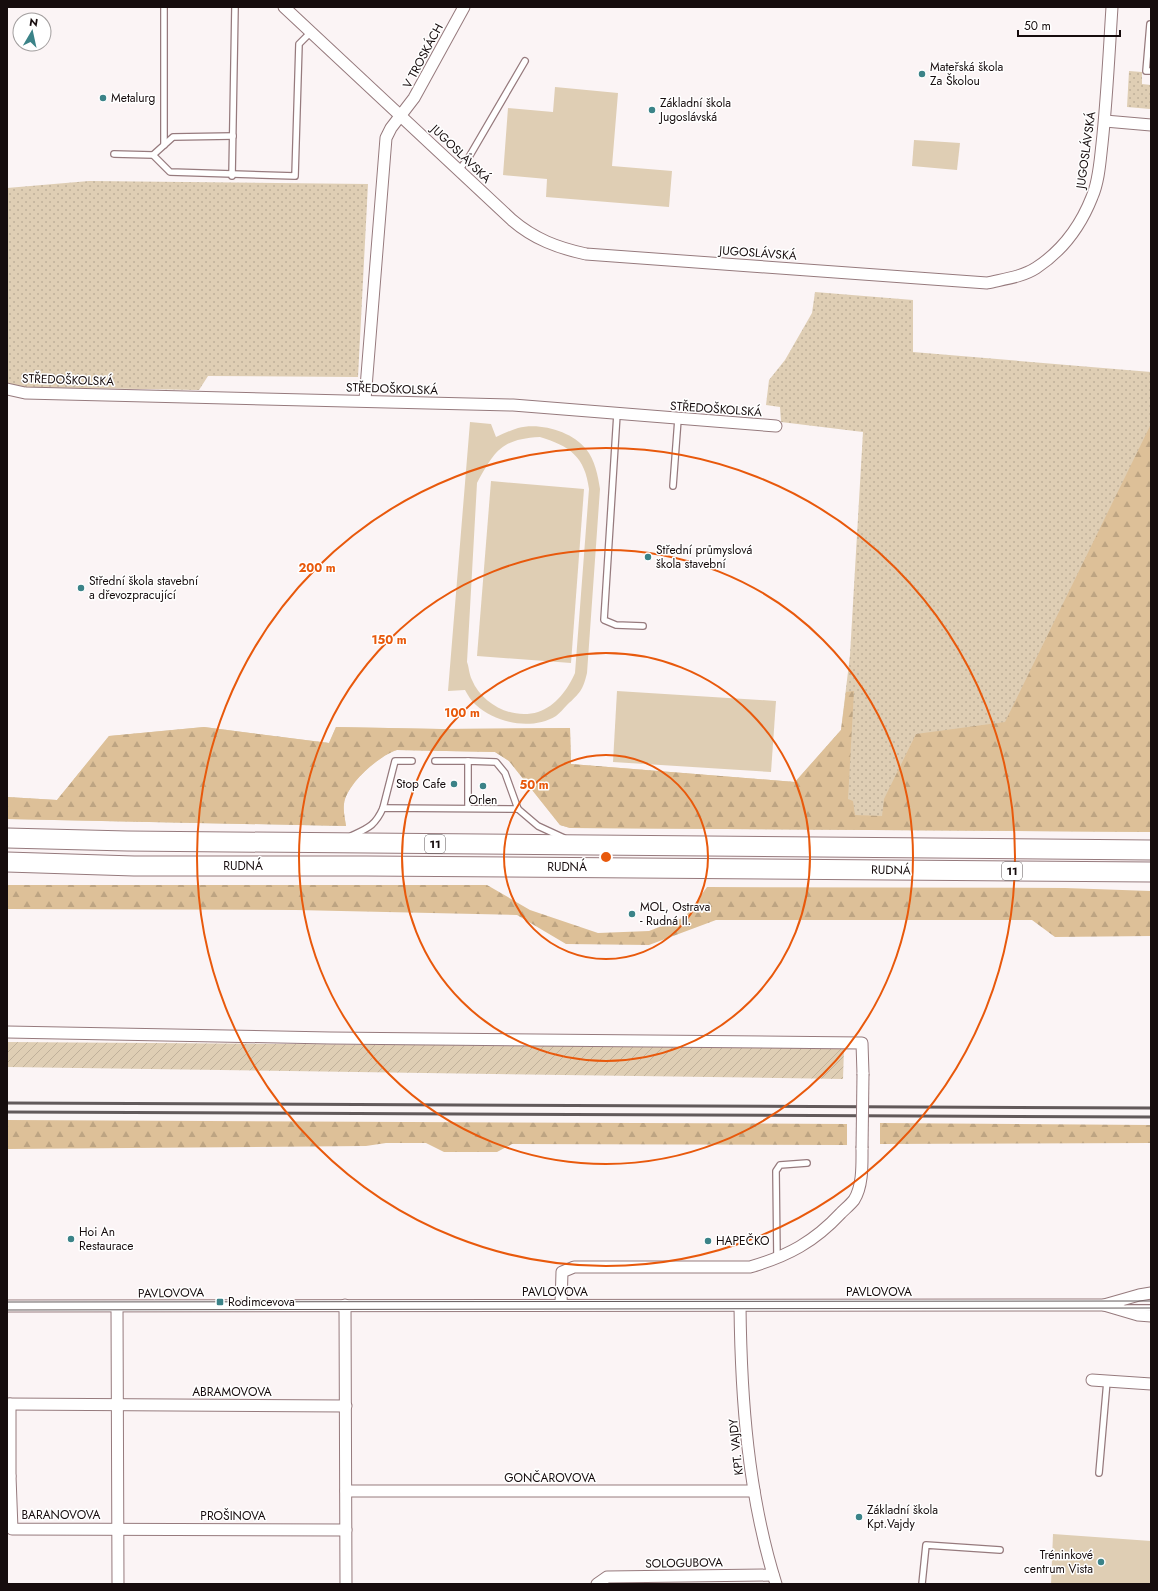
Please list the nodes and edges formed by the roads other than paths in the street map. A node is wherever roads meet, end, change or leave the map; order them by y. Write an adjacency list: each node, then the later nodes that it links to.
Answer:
1 (164, 7): 14 (lane)
2 (235, 7): 13 (lane)
3 (284, 7): 7 (street, JUGOSLÁVSKÁ)
4 (464, 7): 10 (street, V TROSKÁCH)
5 (1112, 7): 11 (street, JUGOSLÁVSKÁ)
6 (1150, 24): 9 (lane)
7 (311, 32): 10 (street, JUGOSLÁVSKÁ); 18 (lane)
8 (525, 61): 17 (lane)
9 (1151, 71)
10 (402, 115): 17 (street, JUGOSLÁVSKÁ); 20 (street, V TROSKÁCH)
11 (1105, 121): 12 (street); 17 (street, JUGOSLÁVSKÁ)
12 (1151, 125)
13 (233, 136): 14 (lane); 18 (lane)
14 (164, 145): 16 (lane)
15 (114, 154): 16 (lane)
16 (153, 155): 18 (lane)
17 (459, 170)
18 (232, 176)
19 (7, 389): 20 (street, STŘEDOŠKOLSKÁ)
20 (365, 400): 21 (street, STŘEDOŠKOLSKÁ)
21 (617, 414): 22 (street, STŘEDOŠKOLSKÁ); 25 (lane)
22 (678, 419): 23 (street, STŘEDOŠKOLSKÁ); 24 (lane)
23 (776, 426)
24 (674, 486)
25 (643, 626)
26 (412, 761): 29 (lane)
27 (435, 761): 28 (lane)
28 (468, 762): 30 (lane); 31 (lane)
29 (384, 808): 30 (lane); 33 (lane)
30 (468, 808): 31 (lane)
31 (518, 809): 34 (lane)
32 (7, 838): 33 (highway, RUDNÁ / 11)
33 (336, 843): 34 (highway, RUDNÁ / 11)
34 (583, 845): 35 (highway, RUDNÁ / 11)
35 (1151, 850)
36 (7, 862): 37 (highway, RUDNÁ / 11)
37 (28, 863): 38 (highway); 39 (highway, RUDNÁ / 11)
38 (7, 868)
39 (1115, 872): 40 (highway, RUDNÁ / 11); 41 (highway)
40 (1151, 872)
41 (1151, 878)
42 (7, 1032): 44 (street, bridge)
43 (807, 1163): 44 (lane)
44 (777, 1259): 47 (street)
45 (1151, 1293): 48 (street, PAVLOVOVA)
46 (345, 1305): 47 (street, PAVLOVOVA); 51 (street, PAVLOVOVA); 60 (street)
47 (561, 1305): 50 (street, PAVLOVOVA)
48 (1104, 1305): 50 (street, PAVLOVOVA); 52 (street, PAVLOVOVA)
49 (7, 1306): 51 (street, PAVLOVOVA)
50 (740, 1306): 64 (street, KPT. VAJDY)
51 (116, 1307): 59 (street)
52 (1115, 1308): 53 (lane); 54 (street, PAVLOVOVA)
53 (1151, 1308)
54 (1151, 1316)
55 (1092, 1380): 56 (street)
56 (1107, 1381): 57 (street); 61 (lane)
57 (1151, 1384)
58 (8, 1404): 59 (street); 62 (street)
59 (118, 1404): 60 (street, ABRAMOVOVA); 65 (street)
60 (346, 1406): 63 (street)
61 (1100, 1473)
62 (8, 1476): 65 (street, BARANOVOVA)
63 (346, 1491): 64 (street, GONČAROVOVA); 66 (street)
64 (754, 1491): 68 (street, KPT. VAJDY)
65 (119, 1528): 66 (street, PROŠINOVA); 69 (street)
66 (346, 1530): 70 (street)
67 (1000, 1550): 72 (lane)
68 (774, 1580): 71 (street, SOLOGUBOVA)
69 (118, 1584)
70 (346, 1584)
71 (597, 1584)
72 (922, 1584)

